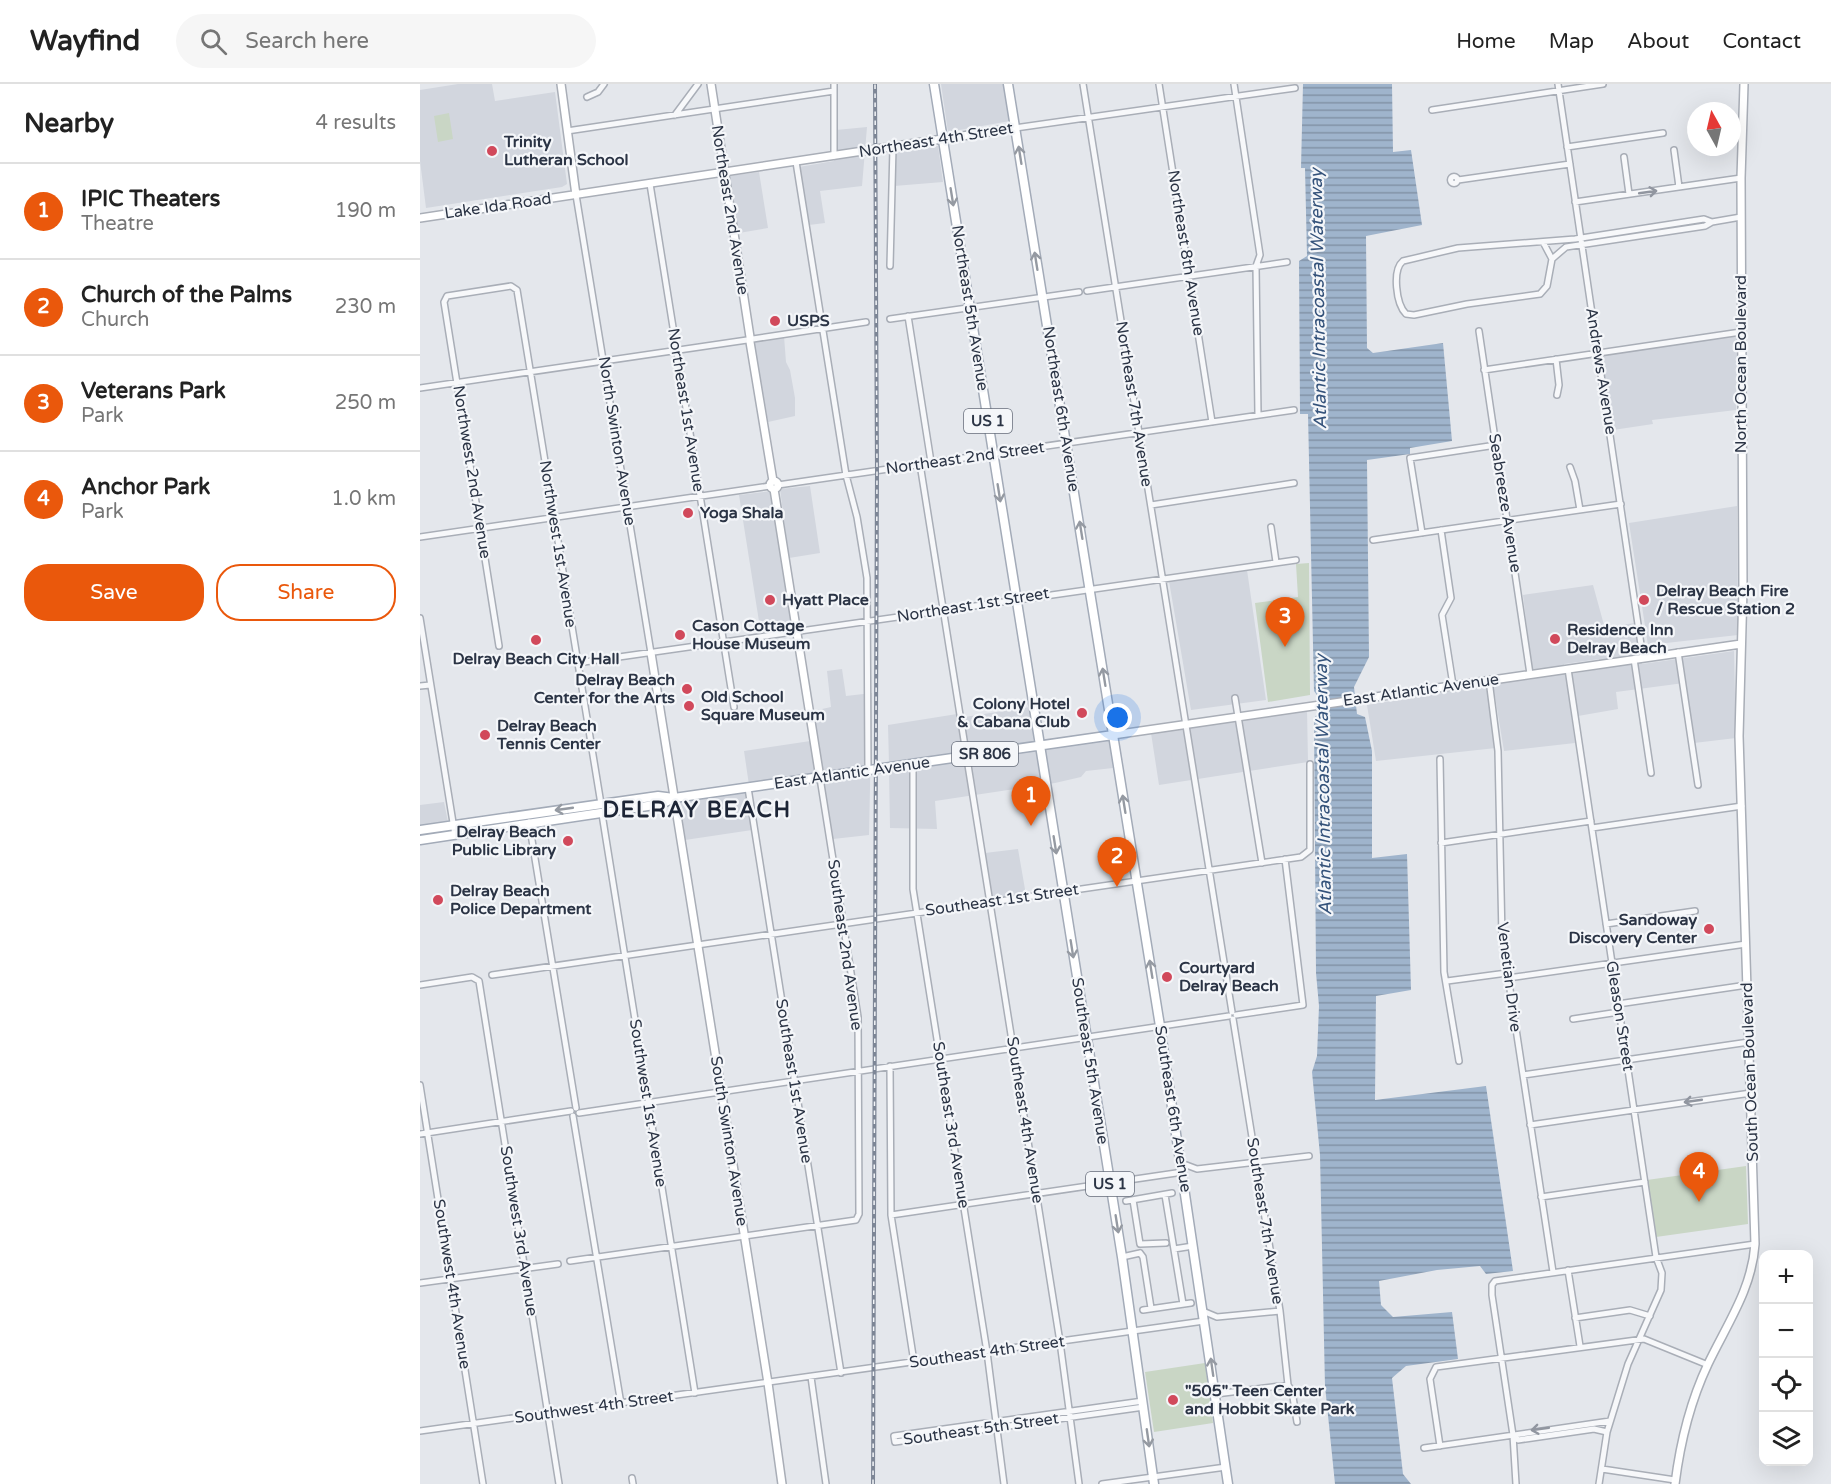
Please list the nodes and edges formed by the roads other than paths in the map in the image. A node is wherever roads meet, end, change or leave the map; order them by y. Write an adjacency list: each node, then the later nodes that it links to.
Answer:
1 (561, 84): 25 (street, North Swinton Avenue)
2 (604, 84): 18 (street)
3 (698, 84): 22 (street)
4 (711, 84): 20 (street, Northeast 2nd Avenue)
5 (934, 84): 27 (main road, Northeast 5th Avenue / US 1)
6 (1008, 84): 24 (main road, Northeast 6th Avenue)
7 (1083, 84): 23 (street, Northeast 7th Avenue)
8 (1159, 84): 19 (street, Northeast 8th Avenue)
9 (1234, 84): 17 (street)
10 (1269, 84): 16 (street)
11 (1603, 84): 14 (street)
12 (1743, 84): 36 (street, North Ocean Boulevard)
13 (834, 87): 20 (street); 31 (street)
14 (1558, 87): 21 (street); 29 (street, Andrews Avenue)
15 (1295, 88): 16 (street, Northeast 4th Street)
16 (1270, 91): 17 (street, Northeast 4th Street)
17 (1236, 96): 19 (street, Northeast 4th Street); 50 (street)
18 (587, 97)
19 (1163, 107): 23 (street, Northeast 4th Street); 51 (street, Northeast 8th Avenue)
20 (714, 109): 22 (street); 35 (street, Northeast 2nd Avenue)
21 (1432, 110)
22 (675, 115): 25 (street)
23 (1089, 118): 24 (street, Northeast 4th Street); 52 (street, Northeast 7th Avenue)
24 (1015, 128): 27 (street, Northeast 4th Street); 55 (main road, Northeast 6th Avenue, one-way to 24)
25 (567, 131): 41 (street, North Swinton Avenue)
26 (1663, 133): 29 (street)
27 (943, 139): 28 (street, Northeast 4th Street); 57 (main road, Northeast 5th Avenue / US 1, one-way to 57)
28 (893, 147): 31 (street, Northeast 4th Street); 49 (street)
29 (1567, 147): 34 (street, Andrews Avenue)
30 (1674, 150): 39 (street)
31 (834, 156): 33 (street, Northeast 4th Street)
32 (1624, 157): 40 (street)
33 (796, 162): 35 (street, Northeast 4th Street); 61 (street)
34 (1570, 164): 37 (street); 42 (street, Andrews Avenue)
35 (723, 173): 38 (street, Northeast 4th Street); 64 (street, Northeast 2nd Avenue)
36 (1741, 178): 39 (street); 43 (street, North Ocean Boulevard)
37 (1458, 180)
38 (650, 184): 41 (street, Northeast 4th Street); 65 (street, Northeast 1st Avenue)
39 (1679, 187): 40 (street, one-way to 39)
40 (1629, 194): 42 (street)
41 (576, 195): 44 (street, Lake Ida Road); 68 (street, North Swinton Avenue)
42 (1575, 202): 45 (street, Andrews Avenue)
43 (1741, 217): 45 (street); 63 (street, North Ocean Boulevard)
44 (420, 218)
45 (1581, 241): 46 (street); 47 (street); 66 (street, Andrews Avenue)
46 (1543, 242): 47 (street); 47 (street)
47 (1552, 259)
48 (1287, 262): 50 (street)
49 (890, 266)
50 (1256, 266): 51 (street); 75 (street)
51 (1189, 276): 52 (street); 76 (street, Northeast 8th Avenue)
52 (1116, 286): 53 (street); 77 (street, Northeast 7th Avenue)
53 (1087, 291)
54 (1079, 292): 55 (street)
55 (1042, 297): 57 (street); 78 (main road, Northeast 6th Avenue)
56 (444, 299): 70 (street, Northwest 1st Avenue); 71 (street, Northwest 2nd Avenue)
57 (970, 308): 58 (street); 80 (main road, Northeast 5th Avenue / US 1)
58 (908, 316): 59 (street); 81 (street)
59 (890, 319)
60 (866, 322): 61 (street)
61 (823, 329): 64 (street); 84 (street)
62 (1479, 331): 69 (street, Seabreeze Avenue)
63 (1741, 332): 66 (street); 110 (street, North Ocean Boulevard)
64 (750, 340): 65 (street); 86 (street, Northeast 2nd Avenue)
65 (677, 351): 68 (street); 87 (street, Northeast 1st Avenue)
66 (1598, 353): 67 (street); 88 (street, Andrews Avenue)
67 (1556, 359): 69 (street); 73 (street)
68 (604, 362): 70 (street); 90 (street, North Swinton Avenue)
69 (1484, 370): 79 (street, Seabreeze Avenue)
70 (531, 372): 71 (street); 92 (street, Northwest 1st Avenue)
71 (458, 383): 72 (street); 95 (street, Northwest 2nd Avenue)
72 (420, 388)
73 (1557, 395)
74 (1294, 410): 75 (street, Northeast 2nd Street)
75 (1258, 415): 76 (street, Northeast 2nd Street)
76 (1212, 422): 77 (street, Northeast 2nd Street)
77 (1139, 433): 78 (street, Northeast 2nd Street); 89 (street, Northeast 7th Avenue)
78 (1067, 443): 80 (street, Northeast 2nd Street); 103 (main road, Northeast 6th Avenue, one-way to 78)
79 (1496, 445): 93 (street, Seabreeze Avenue); 97 (street)
80 (993, 454): 81 (street, Northeast 2nd Street); 104 (main road, Northeast 5th Avenue / US 1, one-way to 104)
81 (931, 462): 82 (street, Northeast 2nd Street)
82 (920, 464): 84 (street, Northeast 2nd Street); 105 (street, Southeast 4th Avenue)
83 (1570, 467): 91 (street)
84 (846, 475): 86 (street, Northeast 2nd Street); 107 (street)
85 (1294, 483): 89 (street)
86 (774, 485): 87 (street, Northeast 2nd Street); 108 (street, Northeast 2nd Avenue)
87 (700, 496): 90 (street, Northeast 2nd Street); 109 (street, Northeast 1st Avenue)
88 (1621, 504): 91 (street); 114 (street, Andrews Avenue)
89 (1151, 506): 102 (street, Northeast 7th Avenue)
90 (627, 507): 92 (street, Northeast 2nd Street); 113 (street, North Swinton Avenue)
91 (1580, 510): 93 (street)
92 (554, 517): 95 (street, Northeast 2nd Street); 116 (street, Northwest 1st Avenue)
93 (1508, 520): 96 (street); 118 (street, Seabreeze Avenue)
94 (1271, 527): 101 (street)
95 (481, 528): 98 (street, Northeast 2nd Street); 111 (street, Northwest 2nd Avenue)
96 (1441, 530): 97 (street); 121 (street)
97 (1422, 533): 99 (street)
98 (420, 537)
99 (1373, 540)
100 (1296, 560): 101 (street, Northeast 1st Street)
101 (1275, 562): 102 (street, Northeast 1st Street)
102 (1162, 578): 103 (street, Northeast 1st Street); 126 (street, Northeast 7th Avenue)
103 (1090, 588): 104 (street, Northeast 1st Street); 127 (main road, Northeast 6th Avenue, one-way to 103)
104 (1016, 598): 105 (street, Northeast 1st Street); 128 (main road, Northeast 5th Avenue / US 1)
105 (943, 610): 107 (street, Northeast 1st Street); 129 (street, Southeast 4th Avenue)
106 (420, 618): 120 (street)
107 (867, 621): 108 (street, Northeast 1st Street); 133 (street)
108 (797, 631): 109 (street, Northeast 1st Street); 135 (street, Northeast 2nd Avenue)
109 (724, 642): 113 (street, Northeast 1st Street); 124 (street, Northeast 1st Avenue)
110 (1741, 644): 112 (street, East Atlantic Avenue / SR 806); 139 (street, South Ocean Boulevard)
111 (500, 646)
112 (1678, 652): 114 (street, East Atlantic Avenue / SR 806); 136 (street)
113 (651, 653): 116 (street, Northeast 1st Street); 138 (street, North Swinton Avenue)
114 (1643, 658): 115 (street, East Atlantic Avenue / SR 806)
115 (1634, 659): 117 (street, East Atlantic Avenue / SR 806); 134 (street)
116 (577, 663): 140 (street, Northwest 1st Avenue)
117 (1568, 669): 118 (street, East Atlantic Avenue / SR 806); 142 (street, Gleason Street)
118 (1530, 674): 119 (street, East Atlantic Avenue / SR 806)
119 (1489, 680): 121 (street, East Atlantic Avenue / SR 806); 146 (street, Venetian Drive)
120 (430, 685): 122 (street); 143 (street)
121 (1453, 685): 125 (street, East Atlantic Avenue / SR 806)
122 (420, 686)
123 (1235, 698): 125 (street)
124 (734, 707)
125 (1239, 717): 126 (street, East Atlantic Avenue / SR 806); 151 (street)
126 (1185, 724): 127 (street, East Atlantic Avenue / SR 806); 152 (street, Southeast 7th Avenue)
127 (1113, 735): 128 (main road, East Atlantic Avenue / SR 806); 153 (main road, Southeast 6th Avenue, one-way to 127)
128 (1039, 746): 129 (main road, East Atlantic Avenue / SR 806); 154 (main road, Southeast 5th Avenue / US 1, one-way to 154)
129 (966, 757): 131 (main road, East Atlantic Avenue / SR 806); 155 (street, Southeast 4th Avenue)
130 (1440, 759): 149 (street)
131 (914, 764): 133 (main road, East Atlantic Avenue / SR 806); 157 (street, Southeast 3rd Avenue)
132 (1310, 764): 150 (street, Southeast 1st Street)
133 (868, 771): 135 (main road, East Atlantic Avenue / SR 806)
134 (1651, 773)
135 (820, 778): 137 (main road, East Atlantic Avenue / SR 806); 158 (street, Southeast 2nd Avenue)
136 (1698, 785)
137 (748, 788): 138 (main road, East Atlantic Avenue / SR 806); 160 (street, Southeast 1st Avenue)
138 (674, 798): 140 (main road, SR 806); 140 (main road, SR 806); 161 (street, South Swinton Avenue)
139 (1742, 806): 144 (street); 162 (street, South Ocean Boulevard)
140 (601, 809): 141 (main road, SR 806, one-way to 141); 141 (main road, SR 806); 163 (street, Southwest 1st Avenue)
141 (529, 819): 143 (main road, SR 806); 147 (main road, SR 806); 165 (street)
142 (1591, 821): 144 (street, Gleason Street); 146 (street)
143 (453, 826): 145 (main road, SR 806); 147 (street)
144 (1592, 828): 159 (street, Gleason Street)
145 (420, 830)
146 (1500, 834): 149 (street); 167 (street, Venetian Drive)
147 (455, 835): 148 (main road, SR 806)
148 (420, 840)
149 (1441, 843): 168 (street)
150 (1285, 859): 151 (street, Southeast 1st Street); 173 (street)
151 (1262, 863): 152 (street, Southeast 1st Street)
152 (1209, 871): 153 (street, Southeast 1st Street); 173 (street, Southeast 7th Avenue)
153 (1137, 880): 154 (street, Southeast 1st Street); 175 (main road, Southeast 6th Avenue, one-way to 153)
154 (1063, 891): 155 (street, Southeast 1st Street); 176 (main road, Southeast 5th Avenue / US 1, one-way to 176)
155 (990, 902): 157 (street, Southeast 1st Street); 178 (street, Southeast 4th Avenue)
156 (1695, 910): 159 (street)
157 (916, 912): 158 (street, Southeast 1st Street); 179 (street, Southeast 3rd Avenue)
158 (843, 923): 160 (street, Southeast 1st Street); 183 (street, Southeast 2nd Avenue)
159 (1606, 924): 164 (street, Gleason Street)
160 (770, 934): 161 (street, Southeast 1st Street); 185 (street, Southeast 1st Avenue)
161 (698, 944): 163 (street, Southeast 1st Street); 187 (street, South Swinton Avenue)
162 (1746, 944): 164 (street); 170 (street, South Ocean Boulevard)
163 (624, 955): 165 (street, Southeast 1st Street); 189 (street, Southwest 1st Avenue)
164 (1612, 963): 167 (street); 171 (street, Gleason Street)
165 (551, 966): 166 (street, Southeast 1st Street); 191 (street)
166 (492, 975)
167 (1507, 976): 168 (street); 184 (street, Venetian Drive)
168 (1447, 981): 181 (street)
169 (420, 985): 192 (street, Southwest 3rd Avenue)
170 (1747, 985): 171 (street); 177 (street, South Ocean Boulevard)
171 (1618, 1004): 172 (street, Gleason Street)
172 (1619, 1012): 174 (street); 180 (street, Gleason Street)
173 (1233, 1016): 175 (street); 197 (street, Southeast 7th Avenue)
174 (1573, 1019)
175 (1160, 1026): 176 (street); 198 (main road, Southeast 6th Avenue)
176 (1087, 1037): 178 (street); 200 (main road, Southeast 5th Avenue / US 1)
177 (1749, 1042): 180 (street); 188 (street, South Ocean Boulevard)
178 (1013, 1048): 179 (street); 202 (street, Southeast 4th Avenue)
179 (940, 1058): 182 (street); 205 (street, Southeast 3rd Avenue)
180 (1627, 1060): 184 (street); 190 (street, Gleason Street)
181 (1460, 1061)
182 (890, 1066): 183 (street); 206 (street)
183 (860, 1070): 185 (street); 207 (street, Southeast 2nd Avenue)
184 (1522, 1075): 193 (street, Venetian Drive)
185 (794, 1080): 187 (street); 207 (street, Southeast 1st Avenue)
186 (420, 1085): 194 (street, Southwest 4th Avenue)
187 (721, 1090): 189 (street); 208 (street, South Swinton Avenue)
188 (1751, 1093): 190 (street, one-way to 190); 210 (street, South Ocean Boulevard)
189 (648, 1101): 191 (street); 213 (street, Southwest 1st Avenue)
190 (1634, 1110): 193 (street); 199 (street, Gleason Street)
191 (574, 1112): 192 (street); 216 (street)
192 (502, 1122): 194 (street); 221 (street, Southwest 3rd Avenue)
193 (1530, 1125): 204 (street, Venetian Drive)
194 (427, 1133): 195 (street); 224 (street, Southwest 4th Avenue)
195 (420, 1134)
196 (1309, 1156): 197 (street)
197 (1256, 1163): 198 (street); 230 (street, Southeast 7th Avenue)
198 (1182, 1168): 200 (street); 212 (main road, Southeast 6th Avenue)
199 (1645, 1182): 204 (street); 218 (street, Gleason Street)
200 (1110, 1183): 202 (street); 217 (main road, Southeast 5th Avenue / US 1, one-way to 217)
201 (1172, 1194): 203 (street)
202 (1037, 1195): 205 (street); 239 (street, Southeast 4th Avenue)
203 (1165, 1195): 211 (street); 214 (street)
204 (1541, 1197): 223 (street, Venetian Drive)
205 (964, 1205): 206 (street); 241 (street, Southeast 3rd Avenue)
206 (891, 1215): 244 (street)
207 (818, 1226): 208 (street); 246 (street, Southeast 1st Avenue)
208 (745, 1236): 213 (street); 248 (street, South Swinton Avenue)
209 (1166, 1243): 211 (street)
210 (1755, 1244): 218 (street); 245 (street, South Ocean Boulevard)
211 (1144, 1246): 215 (street)
212 (1194, 1246): 214 (street); 231 (main road, Southeast 6th Avenue)
213 (671, 1247): 216 (street); 250 (street, Southwest 1st Avenue)
214 (1174, 1249): 227 (street)
215 (1140, 1253): 217 (street); 228 (street)
216 (598, 1257): 219 (street); 252 (street)
217 (1122, 1257): 235 (main road, Southeast 5th Avenue / US 1)
218 (1656, 1257): 222 (street); 232 (street, Gleason Street)
219 (570, 1261)
220 (558, 1264): 221 (street)
221 (525, 1268): 224 (street); 254 (street, Southwest 3rd Avenue)
222 (1568, 1270): 223 (street); 233 (street)
223 (1552, 1272): 243 (street)
224 (452, 1278): 225 (street); 258 (street, Southwest 4th Avenue)
225 (420, 1283)
226 (1191, 1303): 227 (street)
227 (1183, 1304): 228 (street)
228 (1151, 1308): 229 (street)
229 (1143, 1310)
230 (1280, 1311): 231 (street, Southeast 4th Street); 249 (street, Southeast 7th Avenue)
231 (1205, 1316): 235 (street, Southeast 4th Street); 251 (main road, Southeast 6th Avenue, one-way to 231)
232 (1650, 1316): 233 (street); 234 (street, Gleason Street)
233 (1575, 1318): 240 (street)
234 (1644, 1328): 236 (street, Gleason Street); 238 (street)
235 (1134, 1331): 239 (street, Southeast 4th Street); 253 (main road, Southeast 5th Avenue / US 1)
236 (1638, 1340): 237 (street); 238 (street); 242 (street, Gleason Street)
237 (1624, 1341): 240 (street); 242 (street)
238 (1652, 1341): 245 (street)
239 (1060, 1342): 241 (street, Southeast 4th Street); 255 (street, Southeast 4th Avenue)
240 (1580, 1346): 243 (street)
241 (987, 1352): 244 (street, Southeast 4th Street); 259 (street, Southeast 3rd Avenue)
242 (1633, 1353): 256 (street, Gleason Street)
243 (1502, 1358): 262 (street); 263 (street)
244 (914, 1362): 246 (street, Southeast 4th Street)
245 (1708, 1365): 268 (street, South Ocean Boulevard)
246 (841, 1373): 247 (street, Southeast 4th Street)
247 (811, 1377): 248 (street, Southeast 4th Street); 272 (street)
248 (768, 1383): 250 (street, Southwest 4th Street); 271 (street, South Swinton Avenue)
249 (1288, 1385): 251 (street); 257 (street, Southeast 7th Avenue)
250 (695, 1393): 252 (street, Southwest 4th Street)
251 (1216, 1394): 265 (main road, Southeast 6th Avenue)
252 (621, 1404): 254 (street, Southwest 4th Street)
253 (1144, 1404): 255 (street, Southeast 5th Street); 267 (main road, Southeast 5th Avenue / US 1, one-way to 267)
254 (548, 1414): 258 (street, Southwest 4th Street); 270 (street, Southwest 3rd Avenue)
255 (1070, 1414): 259 (street, Southeast 5th Street); 274 (street, Southeast 4th Avenue)
256 (1610, 1421): 261 (street, Gleason Street); 262 (street, one-way to 262)
257 (1297, 1422)
258 (475, 1424): 260 (street, Southwest 4th Street); 269 (street, Southwest 4th Avenue)
259 (997, 1424): 259 (street, Southeast 5th Street); 273 (street, Southeast 3rd Avenue)
260 (420, 1431)
261 (1607, 1432): 262 (street); 266 (street, Gleason Street)
262 (1513, 1435): 263 (street); 277 (street)
263 (1440, 1446): 264 (street)
264 (1424, 1448)
265 (1226, 1467): 267 (street); 276 (main road, Southeast 6th Avenue)
266 (1602, 1469): 268 (street); 278 (street, Gleason Street)
267 (1154, 1480): 275 (street)
268 (1675, 1482)
269 (483, 1484)
270 (559, 1484)
271 (782, 1484)
272 (826, 1484)
273 (1004, 1484)
274 (1079, 1484)
275 (1102, 1484)
276 (1228, 1484)
277 (1516, 1484)
278 (1599, 1484)

